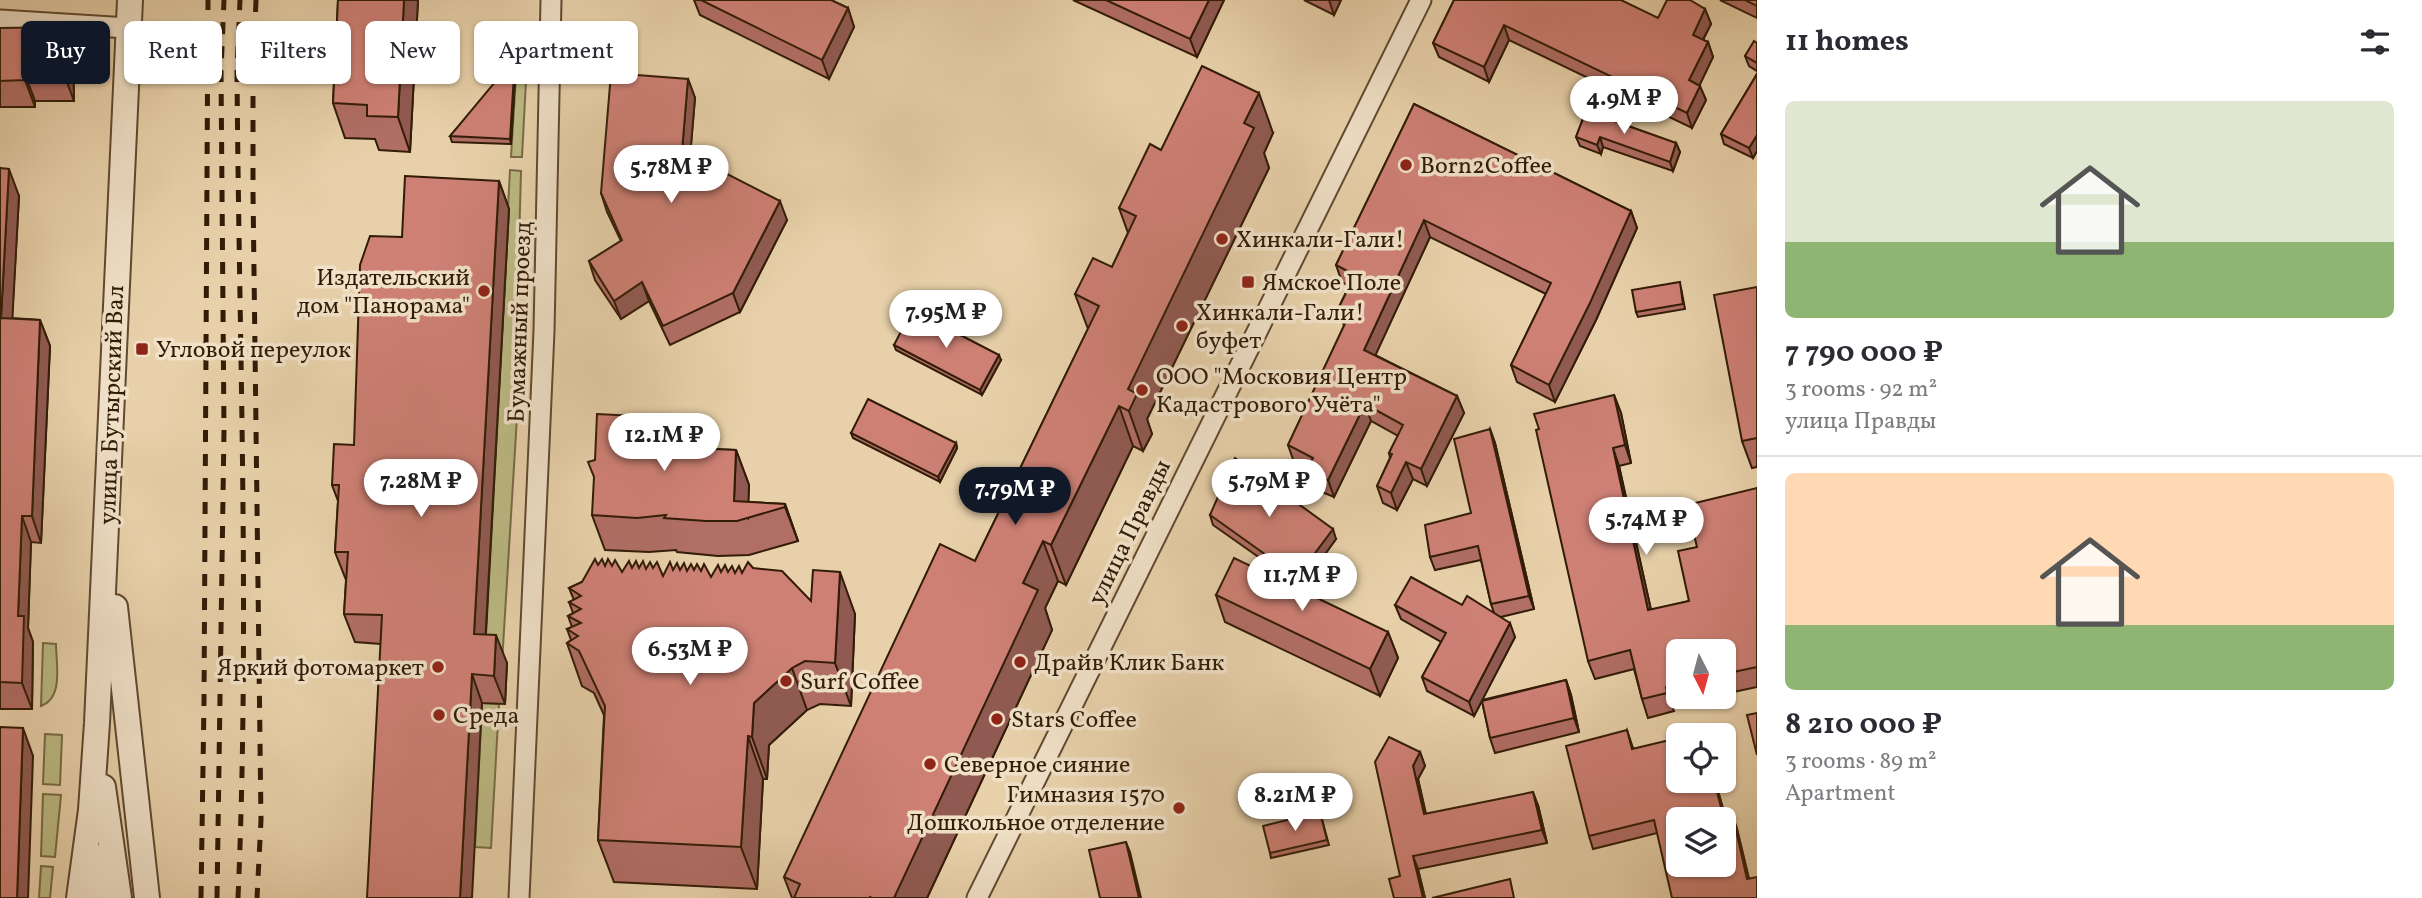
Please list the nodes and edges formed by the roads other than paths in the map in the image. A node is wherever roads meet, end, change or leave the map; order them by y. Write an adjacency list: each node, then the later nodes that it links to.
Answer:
1 (130, 0): 5 (street, улица Бутырский Вал)
2 (551, 0): 15 (street, Бумажный проезд)
3 (1421, 0): 16 (street, улица Правды)
4 (0, 20): 6 (street)
5 (128, 21)
6 (124, 28)
7 (125, 84): 8 (street, улица Бутырский Вал)
8 (105, 508): 9 (street, улица Бутырский Вал); 14 (street)
9 (97, 723): 10 (street, улица Бутырский Вал); 13 (street)
10 (91, 810): 11 (street); 12 (street)
11 (79, 898)
12 (97, 898)
13 (119, 898)
14 (148, 898)
15 (519, 898)
16 (977, 898)

